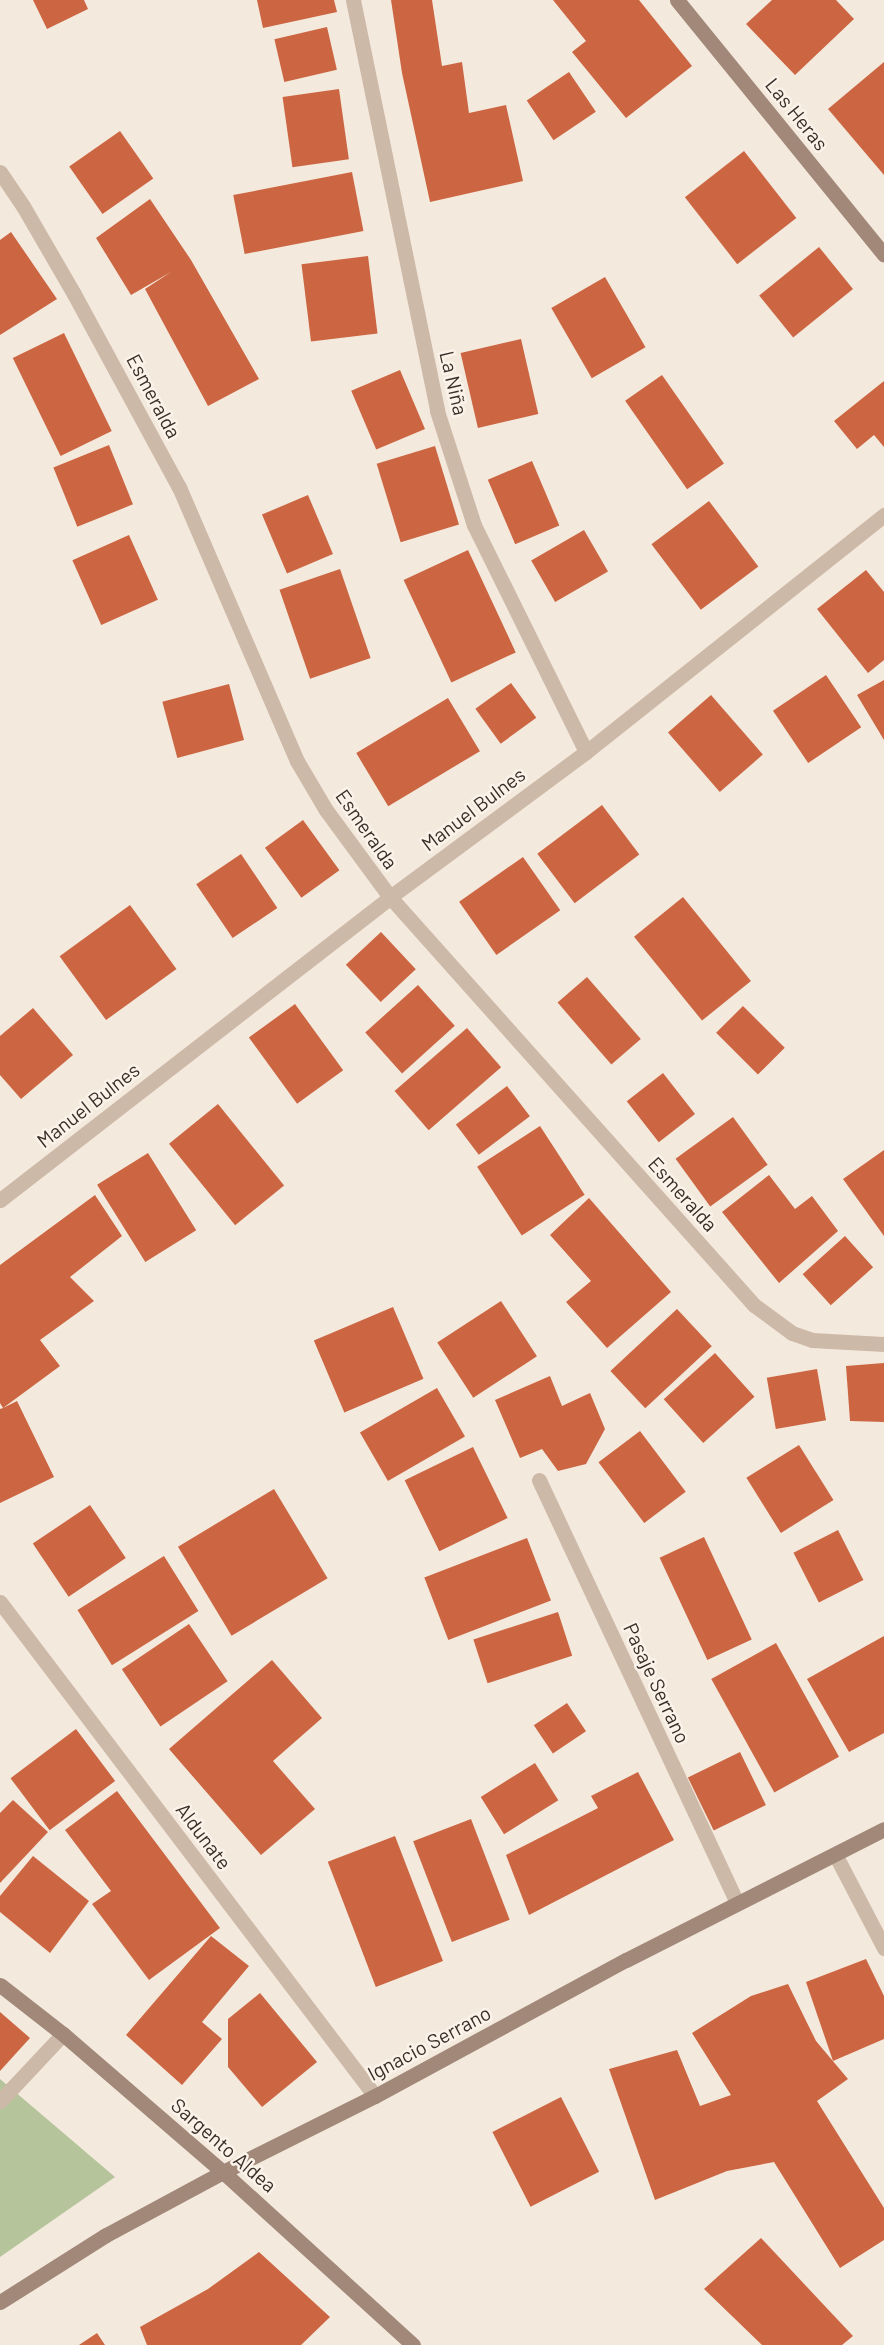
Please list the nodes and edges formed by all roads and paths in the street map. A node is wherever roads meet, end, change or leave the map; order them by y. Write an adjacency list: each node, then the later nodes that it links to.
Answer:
1 (353, 0): 6 (street, La Niña)
2 (677, 0): 4 (street, Las Heras)
3 (0, 172): 7 (street, Esmeralda)
4 (884, 255)
5 (884, 515): 6 (street, Manuel Bulnes)
6 (586, 752): 7 (street, Manuel Bulnes)
7 (390, 897): 8 (street, Manuel Bulnes); 9 (street, Esmeralda)
8 (0, 1200)
9 (884, 1344)
10 (539, 1480): 14 (street, Pasaje Serrano)
11 (0, 1602): 18 (street, Aldunate)
12 (884, 1829): 13 (street, Ignacio Serrano)
13 (836, 1856): 14 (street, Ignacio Serrano); 15 (street)
14 (737, 1903): 18 (street, Ignacio Serrano)
15 (884, 1948)
16 (0, 1985): 17 (street, Sargento Aldea)
17 (63, 2034): 19 (street); 20 (street, Sargento Aldea)
18 (375, 2096): 20 (street, Ignacio Serrano)
19 (0, 2102)
20 (223, 2172): 21 (street, Ignacio Serrano); 22 (street, Sargento Aldea)
21 (0, 2302)
22 (413, 2345)

